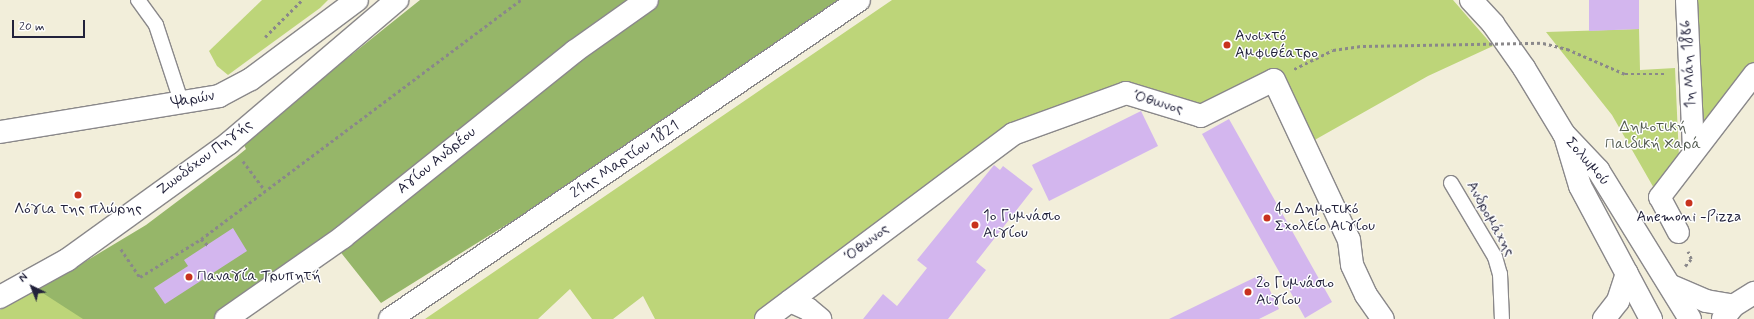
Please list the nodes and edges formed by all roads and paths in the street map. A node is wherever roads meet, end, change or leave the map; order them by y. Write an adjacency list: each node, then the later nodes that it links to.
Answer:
1 (138, 0): 12 (lane)
2 (357, 0): 12 (street, Ψαρών)
3 (395, 0): 15 (street, Ζωοδόχου Πηγής)
4 (520, 0): 18 (path)
5 (647, 0): 29 (street, Αγίου Ανδρέου)
6 (859, 0): 30 (street, 21ης Μαρτίου 1821)
7 (1471, 0): 14 (street)
8 (1686, 0): 9 (street, 1η Μάη 1886)
9 (1689, 72): 11 (path, bridge); 16 (street, 1η Μάη 1886)
10 (1754, 74): 16 (street)
11 (1274, 80): 27 (street, Όθωνος); 33 (street)
12 (181, 101): 13 (street, Ψαρών)
13 (0, 132)
14 (1564, 134): 23 (street, Σολωμού); 24 (street, Σολωμού)
15 (229, 143): 18 (path); 19 (street, Ζωοδόχου Πηγής)
16 (1693, 151): 20 (street)
17 (1451, 183): 34 (lane, Ανδρομάχης)
18 (264, 189): 21 (path)
19 (109, 230): 21 (path); 26 (street, Ζωοδόχου Πηγής)
20 (1678, 232)
21 (201, 238): 22 (path)
22 (208, 245)
23 (1627, 273): 35 (street); 36 (street, Σολωμού)
24 (1671, 286): 28 (street); 37 (street, Σολωμού)
25 (1754, 293): 28 (street)
26 (0, 297)
27 (790, 301): 31 (street, Όθωνος); 32 (street)
28 (1733, 315)
29 (226, 319)
30 (390, 319)
31 (766, 319)
32 (820, 319)
33 (1383, 319)
34 (1502, 319)
35 (1604, 319)
36 (1651, 319)
37 (1690, 319)

